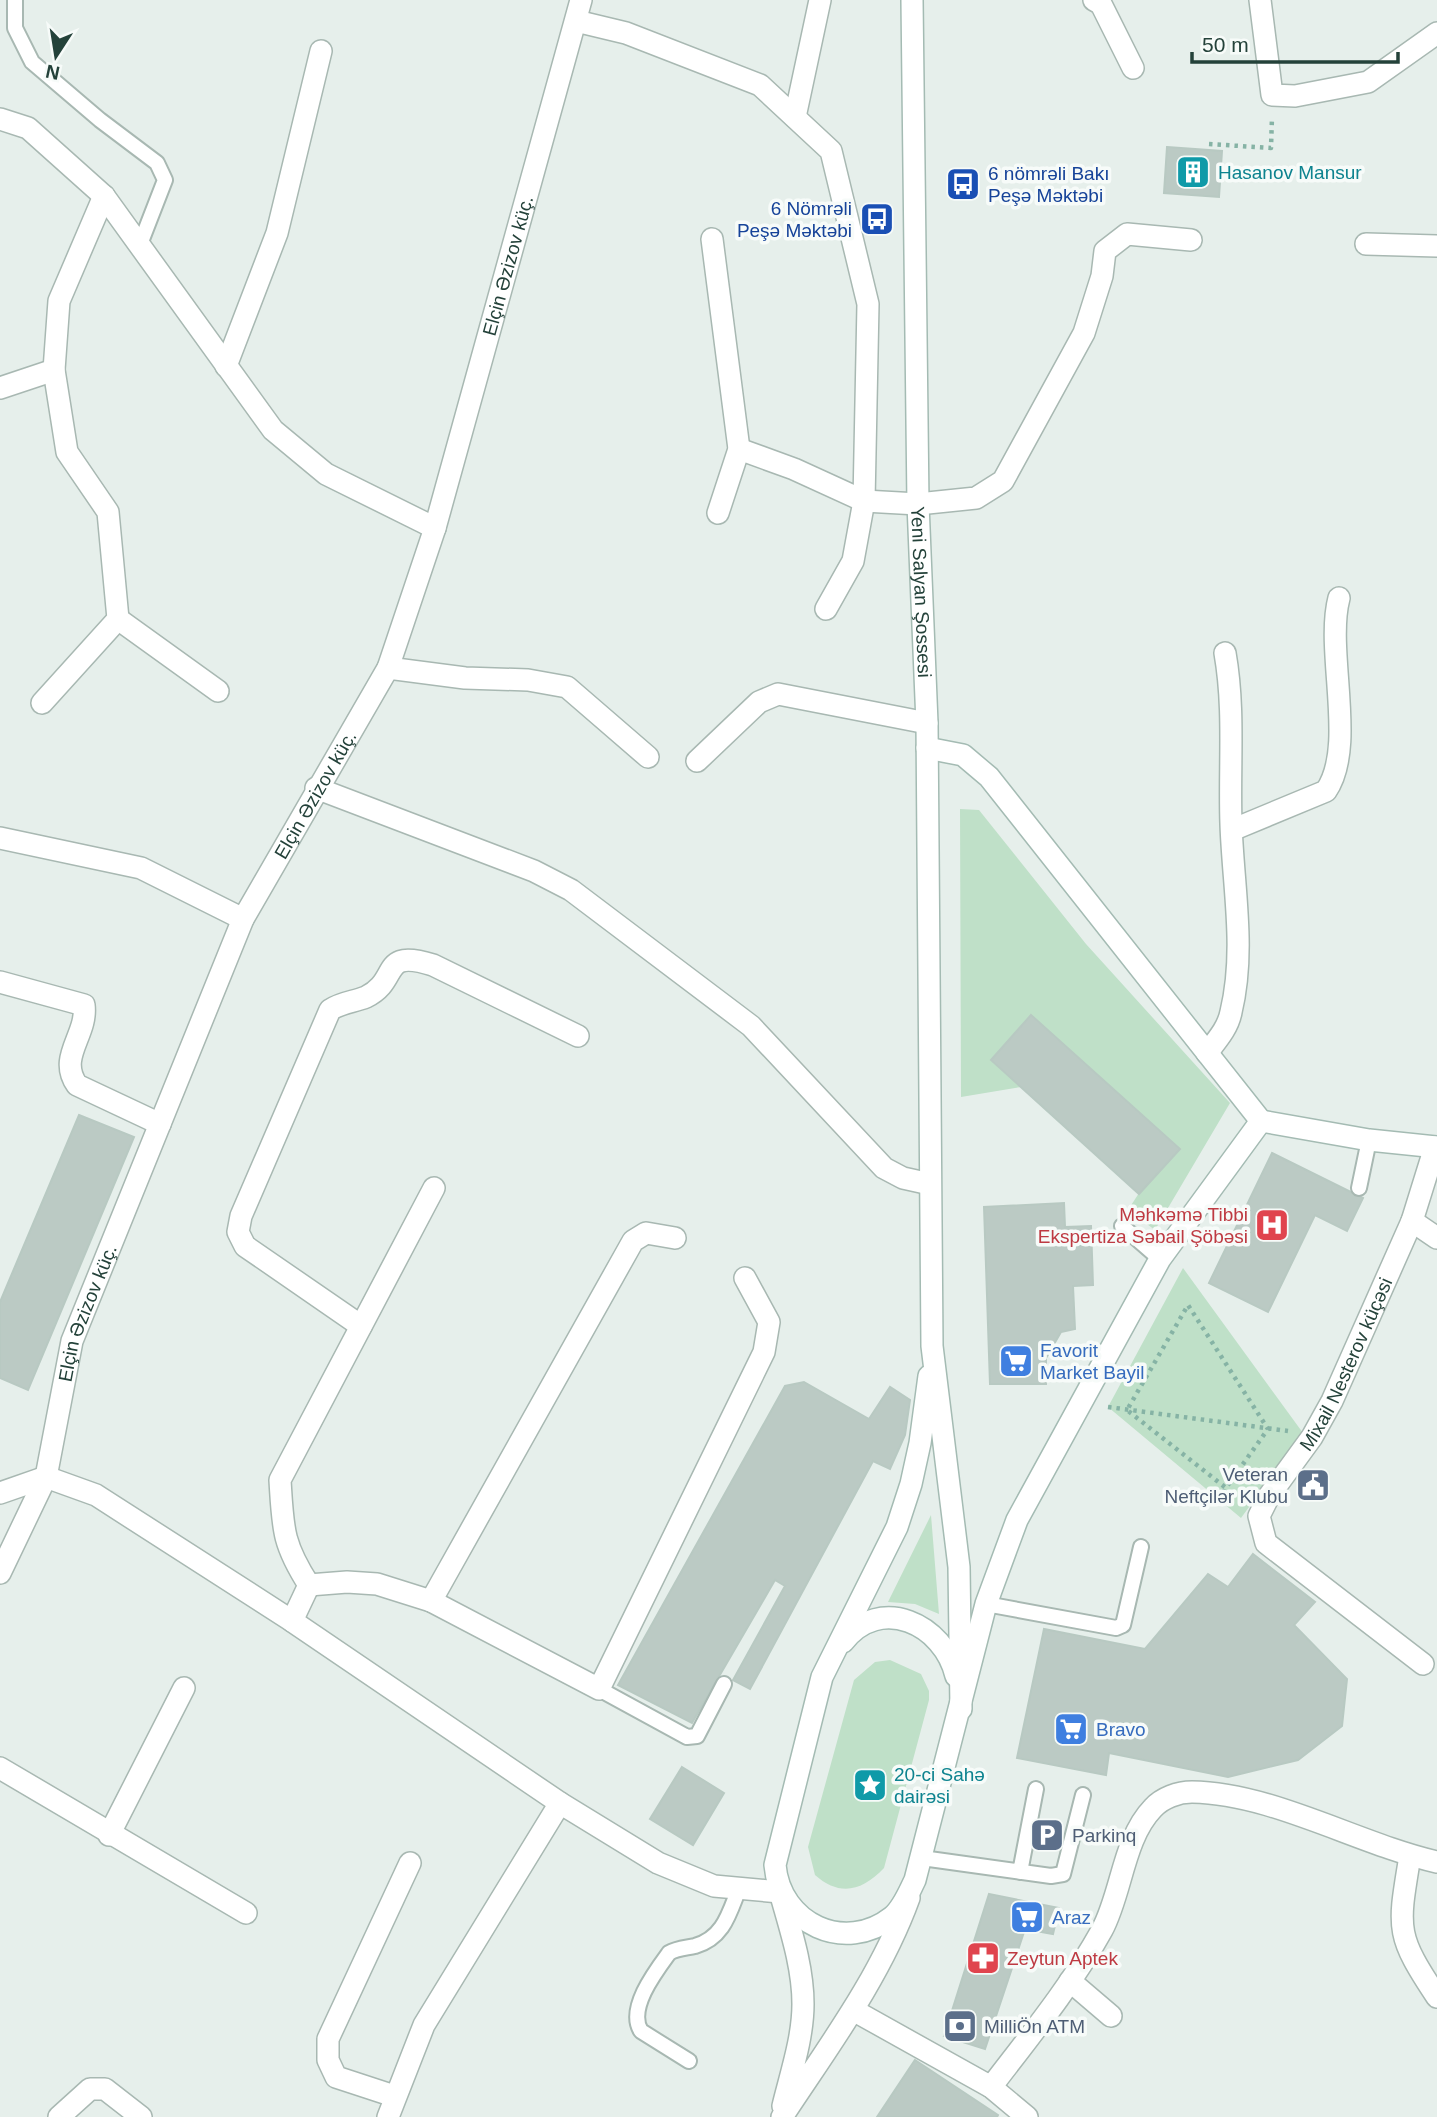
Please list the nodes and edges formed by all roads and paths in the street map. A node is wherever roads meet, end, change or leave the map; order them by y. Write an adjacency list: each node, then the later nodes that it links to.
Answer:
1 (15, 0): 19 (lane)
2 (820, 0): 11 (street)
3 (912, 0): 25 (street, Yeni Salyan Şossesi)
4 (1094, 0): 9 (street)
5 (1260, 0): 10 (street)
6 (578, 10): 11 (street); 27 (street, Elçin Əzizov küç.)
7 (1437, 33): 10 (street)
8 (321, 51): 20 (street)
9 (1133, 68)
10 (1272, 95): 13 (path)
11 (795, 117): 24 (street)
12 (0, 118): 14 (street)
13 (1209, 144)
14 (104, 197): 19 (street); 21 (street)
15 (712, 239): 23 (street)
16 (1191, 240): 25 (street)
17 (1366, 244): 18 (street)
18 (1437, 246)
19 (139, 247): 20 (street)
20 (226, 366): 27 (street)
21 (54, 370): 22 (street); 30 (street)
22 (0, 388)
23 (740, 449): 24 (street); 26 (street)
24 (864, 501): 25 (street); 29 (street)
25 (918, 504): 35 (street, Yeni Salyan Şossesi)
26 (718, 513)
27 (435, 528): 32 (street, Elçin Əzizov küç.)
28 (1339, 598): 40 (street)
29 (826, 609)
30 (118, 619): 33 (street); 34 (street)
31 (1225, 653): 40 (street)
32 (388, 668): 37 (street); 39 (street, Elçin Əzizov küç.)
33 (218, 691)
34 (41, 703)
35 (927, 723): 36 (street, Yeni Salyan Şossesi); 38 (street)
36 (927, 748): 45 (street); 50 (street, Yeni Salyan Şossesi)
37 (648, 757)
38 (697, 761)
39 (316, 788): 42 (street, Elçin Əzizov küç.); 50 (street)
40 (1232, 830): 45 (street)
41 (0, 838): 42 (street)
42 (243, 919): 47 (street, Elçin Əzizov küç.)
43 (0, 982): 47 (street)
44 (578, 1036): 59 (street)
45 (1207, 1053): 46 (street)
46 (1261, 1121): 48 (street); 57 (street)
47 (160, 1124): 65 (street, Elçin Əzizov küç.)
48 (1369, 1140): 49 (street); 52 (lane)
49 (1436, 1147): 53 (street, Mixail Nesterov küçəsi)
50 (930, 1184): 60 (street, Yeni Salyan Şossesi)
51 (434, 1188): 59 (street)
52 (1359, 1188)
53 (1412, 1221): 56 (street); 76 (street, Mixail Nesterov küçəsi)
54 (1122, 1226): 57 (lane)
55 (675, 1238): 72 (street)
56 (1437, 1238)
57 (1160, 1259): 73 (street)
58 (746, 1278): 79 (street)
59 (361, 1326): 71 (street)
60 (932, 1346): 75 (street); 80 (street)
61 (1108, 1407): 62 (path)
62 (1127, 1410): 63 (path); 63 (path); 66 (path)
63 (1268, 1429): 64 (path); 66 (path)
64 (1291, 1432)
65 (46, 1477): 67 (street); 70 (street, Elçin Əzizov küç.); 74 (street)
66 (1226, 1488): 68 (path)
67 (0, 1493)
68 (1219, 1499)
69 (1141, 1547): 73 (lane)
70 (0, 1573)
71 (309, 1585): 72 (street); 74 (street)
72 (431, 1601): 79 (street)
73 (986, 1604): 80 (street)
74 (292, 1621): 84 (street)
75 (830, 1659): 80 (street); 93 (street)
76 (1423, 1664)
77 (724, 1685): 79 (lane)
78 (184, 1688): 85 (street)
79 (599, 1689)
80 (961, 1709): 87 (street)
81 (0, 1768): 85 (street)
82 (1036, 1789): 90 (lane)
83 (1083, 1795): 90 (lane)
84 (560, 1803): 92 (street); 101 (street)
85 (110, 1835): 94 (street)
86 (1410, 1856): 88 (street); 95 (street); 96 (street)
87 (922, 1858): 90 (lane); 91 (street)
88 (1437, 1862)
89 (410, 1863): 101 (street)
90 (1020, 1872)
91 (915, 1880): 93 (street); 97 (street)
92 (738, 1891): 93 (street); 99 (lane)
93 (780, 1892): 104 (street)
94 (246, 1913)
95 (1070, 1981): 98 (street); 100 (street)
96 (1437, 1997)
97 (853, 2010): 100 (street); 104 (street)
98 (1111, 2016)
99 (689, 2061)
100 (992, 2087): 105 (street)
101 (391, 2107)
102 (59, 2117): 103 (street)
103 (141, 2117)
104 (781, 2117)
105 (1027, 2117)

